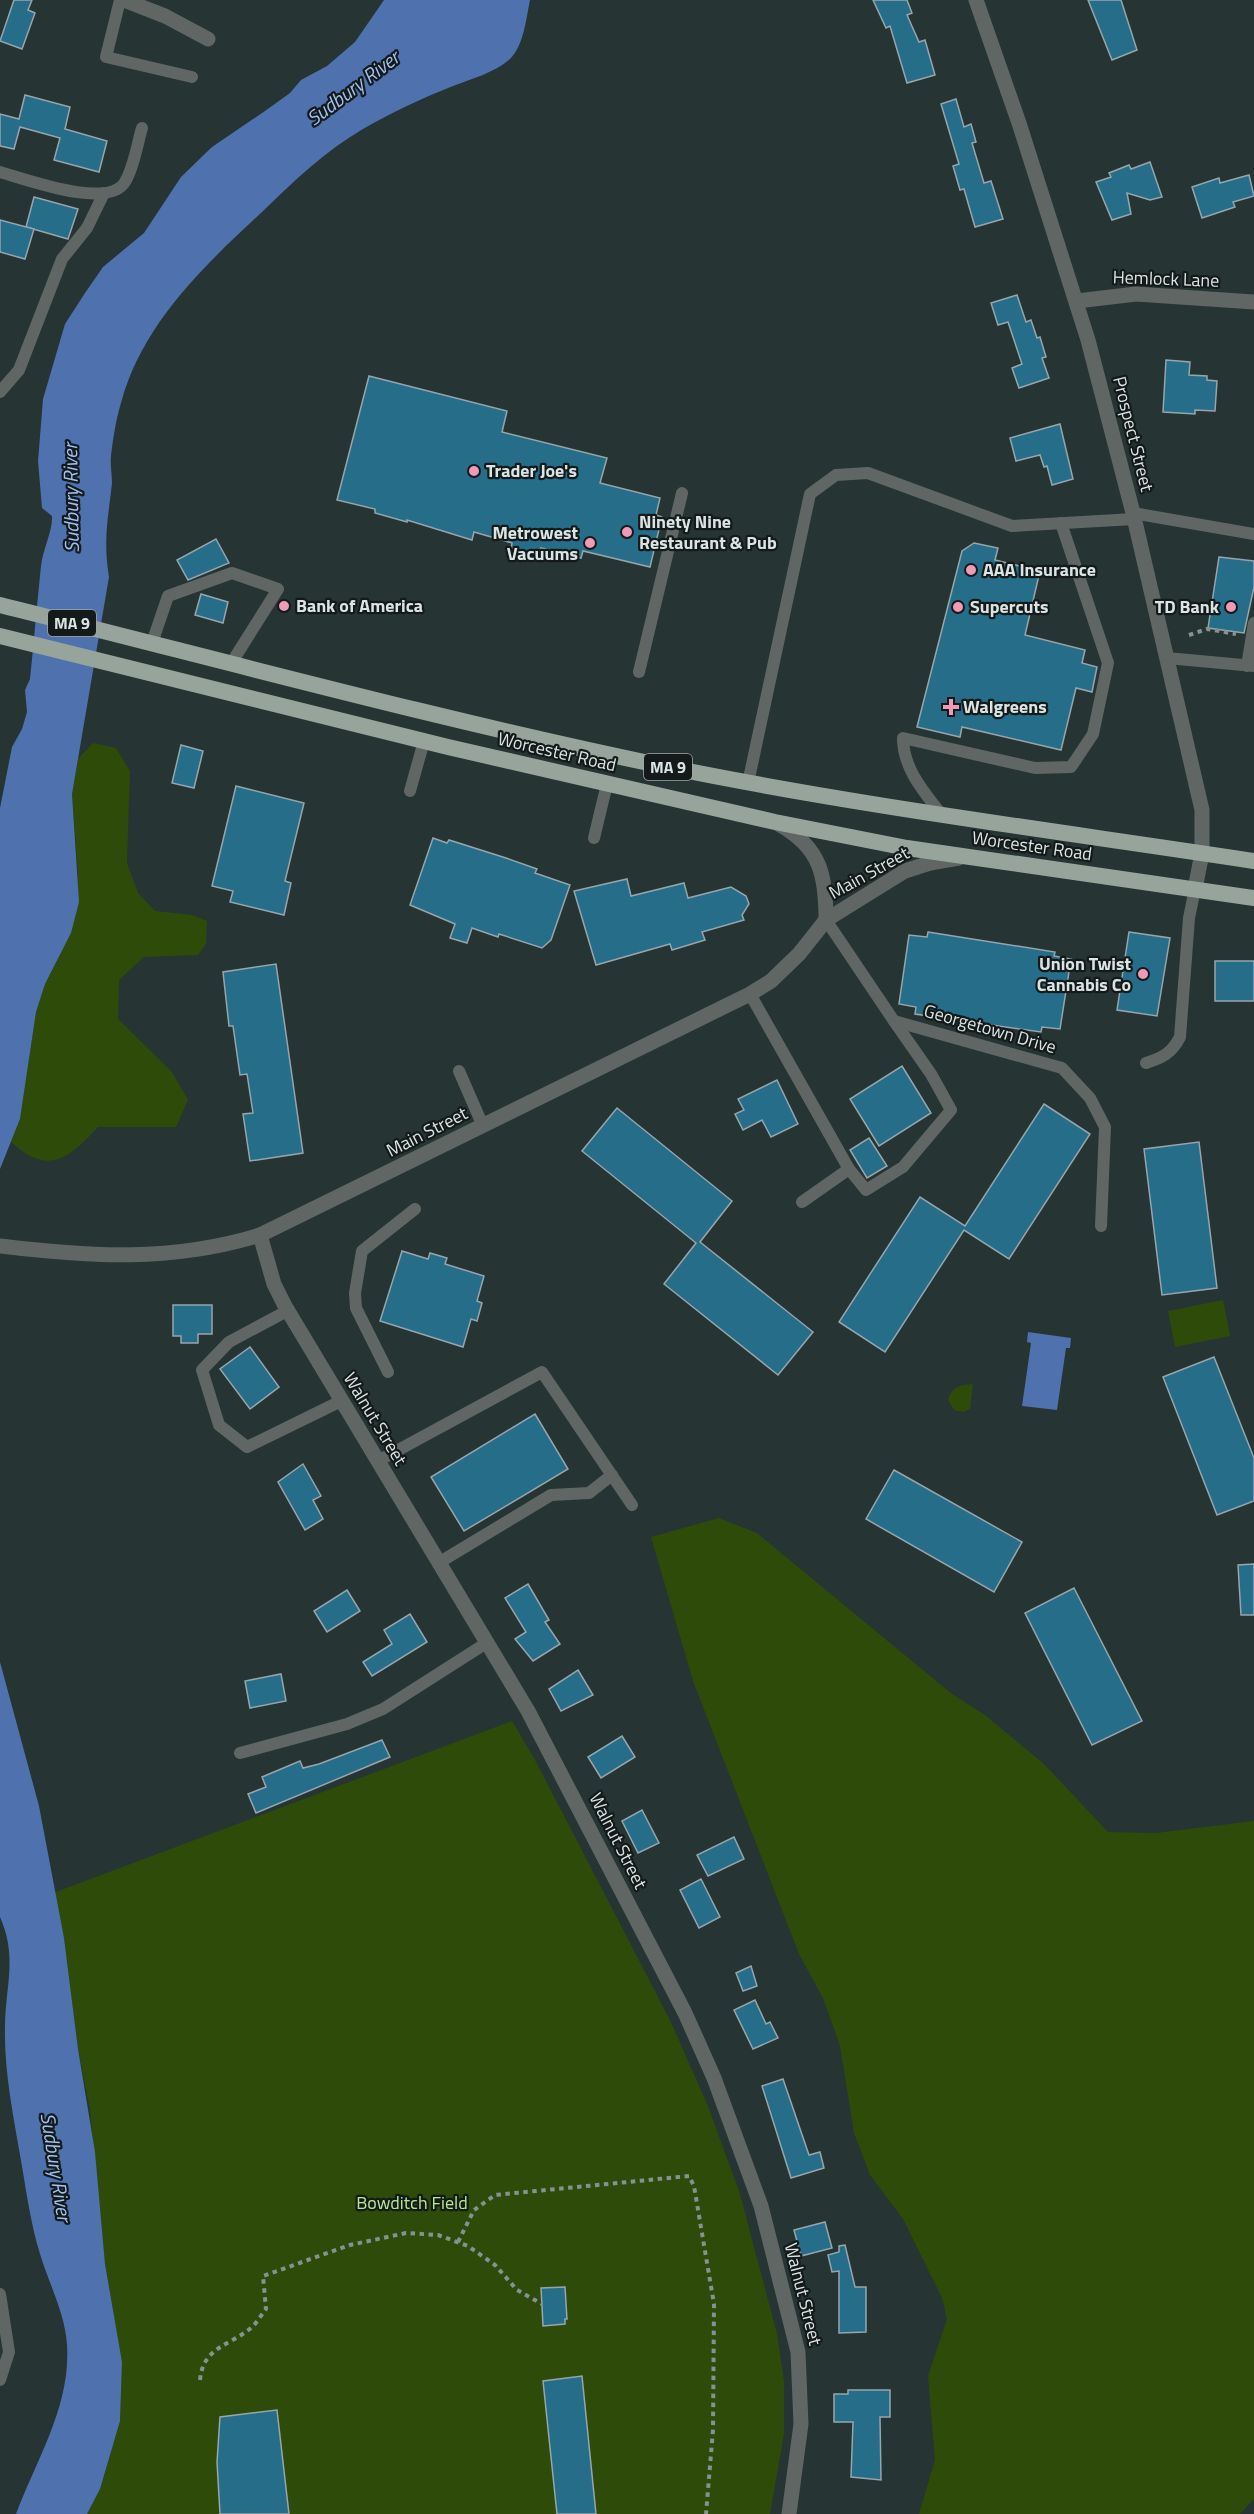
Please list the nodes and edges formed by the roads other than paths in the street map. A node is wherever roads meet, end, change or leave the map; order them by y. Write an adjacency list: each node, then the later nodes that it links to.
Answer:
1 (122, 0): 3 (street); 4 (lane)
2 (976, 0): 8 (street, Prospect Street)
3 (207, 39)
4 (192, 77)
5 (142, 128): 7 (lane)
6 (0, 172): 7 (lane)
7 (104, 193): 10 (lane)
8 (1077, 301): 9 (street, Hemlock Lane); 12 (street, Prospect Street)
9 (1254, 302)
10 (0, 392)
11 (682, 493): 22 (lane)
12 (1133, 516): 13 (lane); 14 (lane); 19 (street, Prospect Street)
13 (1061, 523): 24 (lane); 27 (lane)
14 (1254, 534)
15 (2, 606): 18 (highway, Worcester Road / MA 9)
16 (1254, 623): 21 (lane)
17 (0, 636): 23 (highway, Worcester Road / MA 9)
18 (147, 641): 20 (highway, Worcester Road / MA 9); 20 (lane)
19 (1167, 658): 21 (lane); 30 (street, Prospect Street)
20 (232, 662): 24 (highway, Worcester Road / MA 9)
21 (1251, 666)
22 (639, 672)
23 (424, 741): 25 (highway, Worcester Road / MA 9); 26 (lane)
24 (748, 783): 27 (highway, Worcester Road / MA 9)
25 (607, 784): 28 (highway, Worcester Road / MA 9); 29 (lane)
26 (410, 791)
27 (941, 814): 30 (highway, Worcester Road / MA 9)
28 (775, 822): 31 (highway, Worcester Road / MA 9); 35 (street, Main Street)
29 (594, 838)
30 (1202, 853): 32 (highway, Worcester Road / MA 9); 33 (street, Prospect Street)
31 (968, 857): 33 (highway, Worcester Road / MA 9); 35 (street, Main Street)
32 (1254, 861)
33 (1195, 889): 34 (highway, Worcester Road / MA 9); 38 (lane)
34 (1254, 898)
35 (826, 920): 36 (street, Main Street); 37 (lane)
36 (750, 994): 40 (street, Main Street); 41 (lane)
37 (894, 1021): 41 (lane); 44 (lane, Georgetown Drive)
38 (1146, 1062)
39 (459, 1071): 40 (lane)
40 (483, 1126): 45 (street, Main Street)
41 (849, 1169): 42 (lane)
42 (801, 1202)
43 (415, 1209): 48 (lane)
44 (1101, 1226)
45 (260, 1235): 46 (street, Main Street); 47 (street, Walnut Street)
46 (5, 1247)
47 (287, 1311): 49 (street, Walnut Street); 49 (lane)
48 (388, 1372)
49 (341, 1401): 50 (street, Walnut Street)
50 (378, 1461): 51 (lane); 53 (street, Walnut Street)
51 (612, 1475): 52 (lane); 53 (lane)
52 (632, 1505)
53 (440, 1562): 54 (street, Walnut Street)
54 (488, 1642): 55 (lane); 58 (street, Walnut Street)
55 (240, 1753)
56 (0, 2295): 57 (lane)
57 (0, 2380)
58 (789, 2514)

